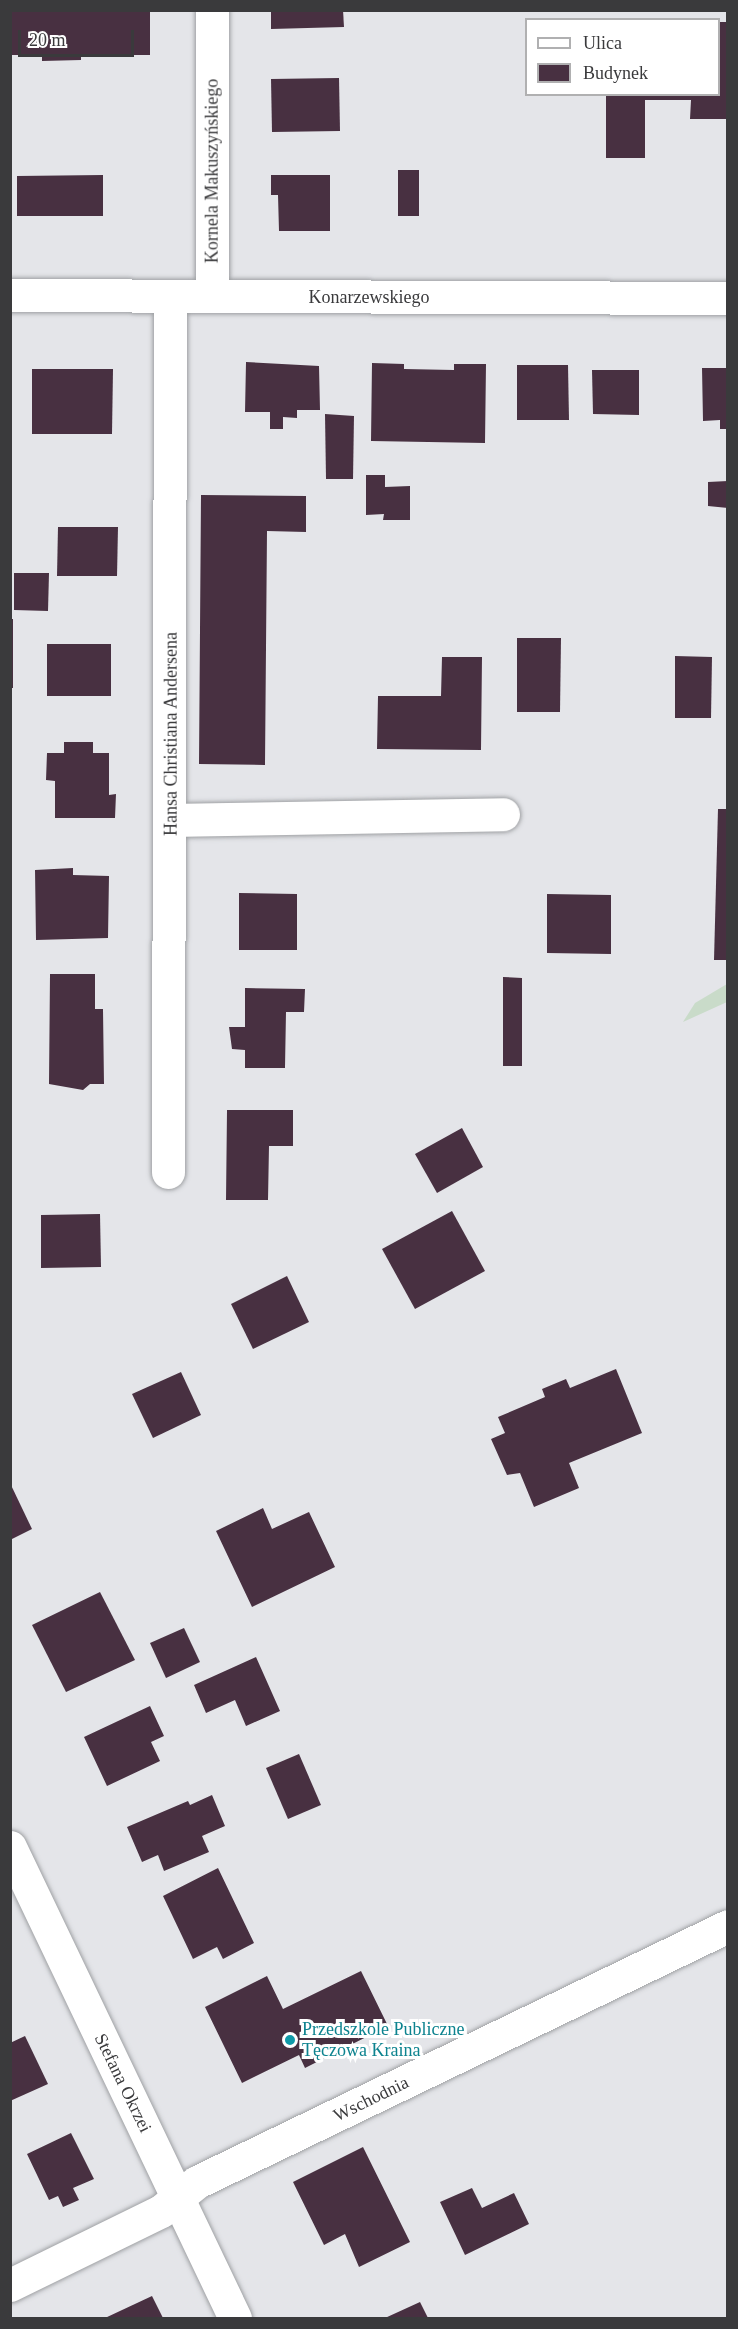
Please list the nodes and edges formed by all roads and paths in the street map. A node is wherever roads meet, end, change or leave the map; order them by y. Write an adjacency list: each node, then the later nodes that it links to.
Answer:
1 (212, 10): 4 (street, Kornela Makuszyńskiego)
2 (10, 295): 3 (street, Konarzewskiego)
3 (170, 296): 4 (street, Konarzewskiego); 7 (street, Hansa Christiana Andersena)
4 (212, 296): 5 (street, Konarzewskiego)
5 (728, 298)
6 (503, 814): 7 (street)
7 (171, 820): 8 (street, Hansa Christiana Andersena)
8 (168, 1172)
9 (10, 1847): 11 (street, Stefana Okrzei)
10 (728, 1926): 11 (street, Wschodnia)
11 (178, 2196): 12 (street, Wschodnia); 13 (street, Stefana Okrzei)
12 (10, 2284)
13 (235, 2319)

